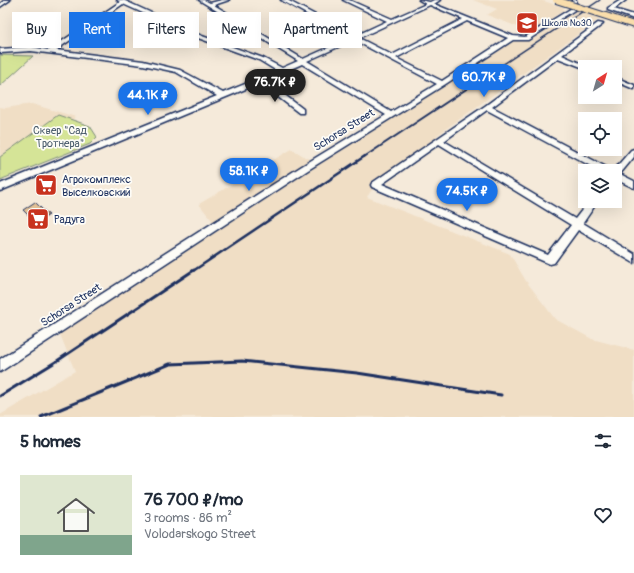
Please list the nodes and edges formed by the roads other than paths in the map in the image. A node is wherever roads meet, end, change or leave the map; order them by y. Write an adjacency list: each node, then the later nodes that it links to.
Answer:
1 (8, 0): 15 (street)
2 (201, 0): 14 (street)
3 (227, 0): 14 (street)
4 (283, 0): 16 (street)
5 (345, 0): 20 (street)
6 (421, 0): 13 (street)
7 (438, 0): 13 (street)
8 (556, 0): 22 (main road, bridge)
9 (570, 0): 19 (main road)
10 (574, 0): 24 (street, Schorsa Street)
11 (624, 0): 17 (street)
12 (121, 1): 28 (street); 33 (street)
13 (430, 4): 18 (street); 20 (street)
14 (210, 5): 31 (street)
15 (0, 6)
16 (305, 12)
17 (634, 17)
18 (468, 19): 24 (street); 30 (street)
19 (634, 20)
20 (392, 21): 23 (street)
21 (600, 24): 29 (street)
22 (634, 25)
23 (362, 34)
24 (512, 38): 36 (street, Schorsa Street)
25 (362, 42): 30 (street)
26 (331, 48): 31 (street)
27 (0, 51): 28 (street)
28 (51, 51): 38 (street)
29 (557, 55): 32 (street); 39 (street)
30 (391, 58): 36 (street)
31 (302, 61): 33 (street); 41 (street)
32 (578, 64)
33 (280, 70): 34 (street)
34 (261, 80): 38 (street); 40 (street)
35 (622, 82): 37 (street)
36 (442, 84): 41 (street, Schorsa Street)
37 (634, 87)
38 (224, 96): 48 (street)
39 (487, 107): 42 (street); 44 (street)
40 (301, 111)
41 (390, 115): 52 (street, Schorsa Street)
42 (439, 141): 50 (street); 50 (street)
43 (634, 152): 45 (street)
44 (594, 164)
45 (622, 167)
46 (622, 179): 47 (street)
47 (634, 185)
48 (0, 188)
49 (588, 208): 50 (street)
50 (575, 224): 51 (street)
51 (634, 259)
52 (0, 366)

